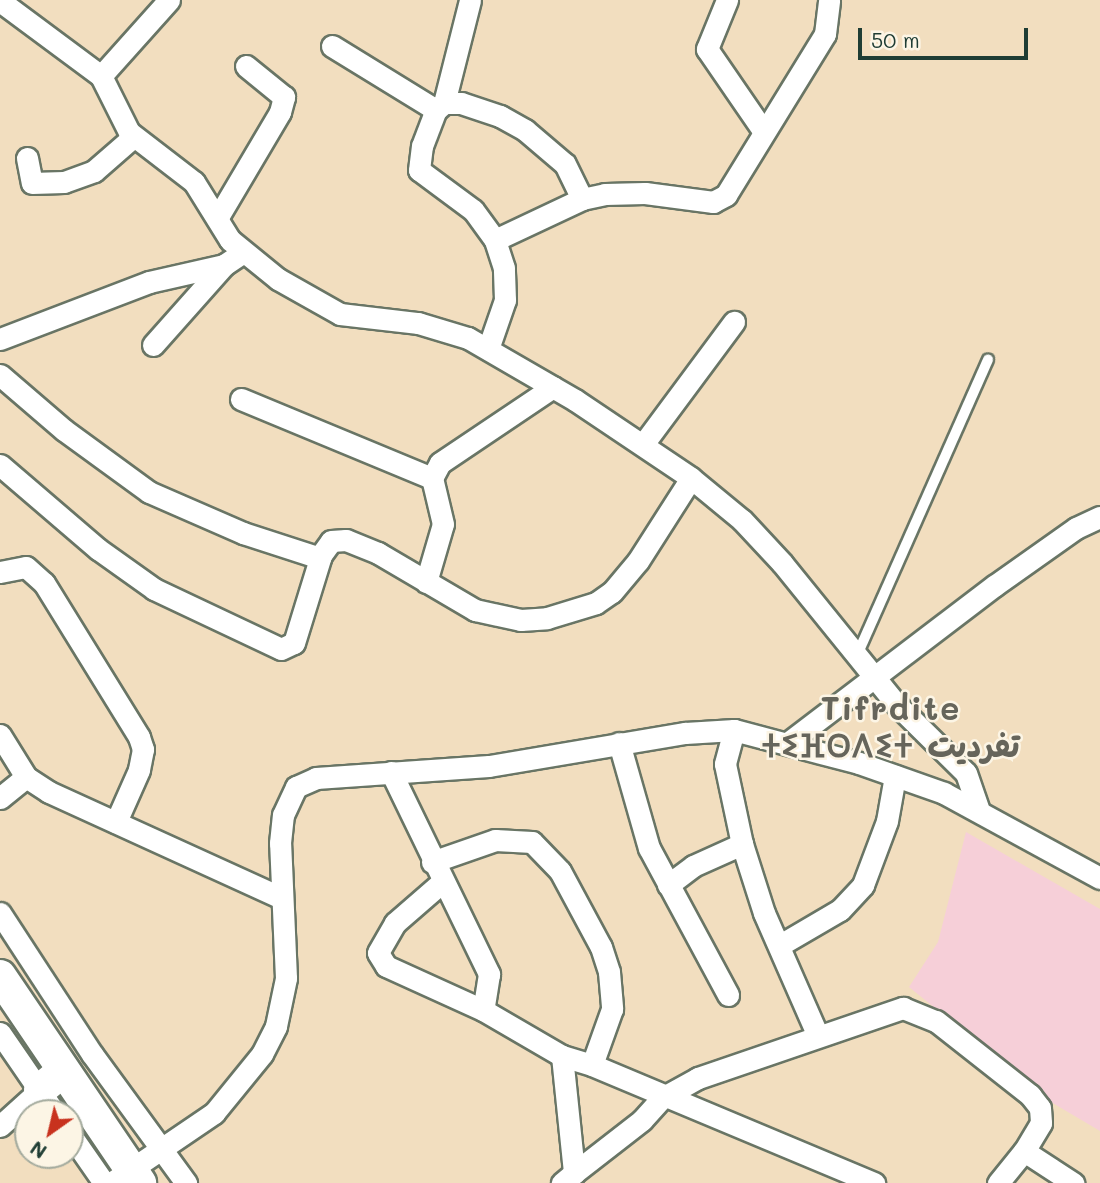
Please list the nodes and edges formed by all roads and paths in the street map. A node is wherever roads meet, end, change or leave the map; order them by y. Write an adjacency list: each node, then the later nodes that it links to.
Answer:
1 (169, 0): 8 (street)
2 (470, 0): 9 (street)
3 (727, 0): 10 (street)
4 (0, 1): 8 (street)
5 (835, 4): 10 (street)
6 (332, 46): 9 (street)
7 (246, 65): 14 (street)
8 (101, 76): 11 (street)
9 (440, 107): 13 (street); 15 (street)
10 (762, 130): 13 (street)
11 (133, 136): 12 (street); 14 (street)
12 (27, 158)
13 (582, 199): 15 (street)
14 (218, 217): 16 (street)
15 (495, 240): 21 (street)
16 (242, 253): 17 (street); 21 (street)
17 (224, 265): 19 (street); 20 (street)
18 (734, 322): 26 (street)
19 (0, 339)
20 (153, 345)
21 (488, 349): 24 (street)
22 (988, 359): 34 (lane)
23 (0, 375): 31 (street)
24 (554, 387): 26 (street); 28 (street)
25 (241, 399): 28 (street)
26 (643, 443): 29 (street)
27 (0, 465): 31 (street)
28 (432, 478): 33 (street)
29 (691, 478): 33 (street); 34 (street)
30 (1100, 517): 35 (street)
31 (320, 558): 33 (street)
32 (0, 572): 45 (street)
33 (426, 582)
34 (858, 653): 35 (street)
35 (874, 673): 38 (street); 44 (street)
36 (734, 730): 38 (street); 39 (street); 46 (street)
37 (0, 735): 42 (street)
38 (789, 742): 41 (street)
39 (619, 743): 40 (street); 50 (street)
40 (391, 772): 47 (street); 51 (street)
41 (895, 776): 44 (street); 53 (street)
42 (26, 777): 43 (street); 45 (street)
43 (0, 798)
44 (978, 808): 48 (street)
45 (116, 822): 51 (street)
46 (742, 844): 50 (street); 53 (street)
47 (432, 862): 49 (street); 60 (street)
48 (1100, 878)
49 (441, 883): 56 (street); 56 (street)
50 (667, 885): 55 (street)
51 (282, 898): 65 (street)
52 (0, 913): 65 (street)
53 (780, 945): 58 (street)
54 (0, 976): 61 (main road)
55 (728, 995)
56 (484, 1010): 59 (street)
57 (0, 1033): 61 (street)
58 (818, 1035): 62 (street); 66 (street)
59 (562, 1056): 60 (street); 67 (street)
60 (593, 1065): 62 (street)
61 (53, 1091): 63 (street); 68 (main road)
62 (662, 1098): 67 (street); 70 (street)
63 (0, 1126)
64 (84, 1147): 68 (street)
65 (162, 1149): 68 (street); 69 (street)
66 (1024, 1151): 71 (street); 72 (street)
67 (568, 1178)
68 (121, 1180)
69 (186, 1183)
70 (874, 1183)
71 (998, 1183)
72 (1073, 1183)

